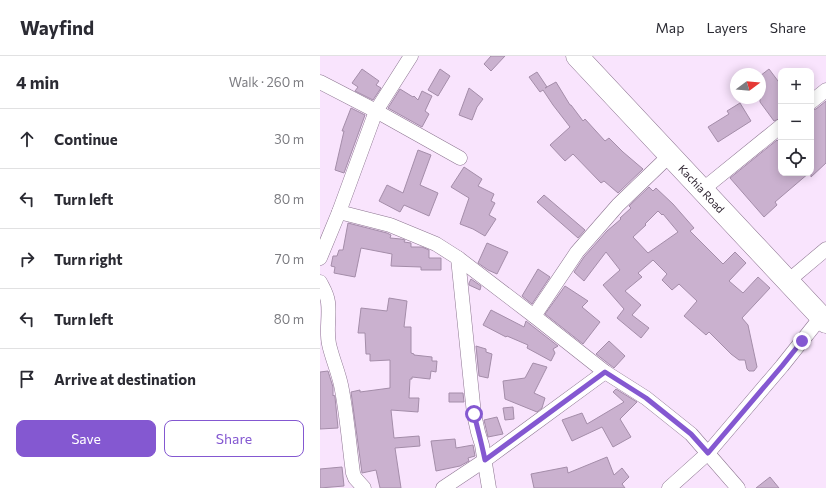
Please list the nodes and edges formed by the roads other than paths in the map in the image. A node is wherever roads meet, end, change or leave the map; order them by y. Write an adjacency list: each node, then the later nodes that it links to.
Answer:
1 (411, 56): 6 (street)
2 (577, 56): 8 (highway, Kachia Road)
3 (320, 82): 6 (street)
4 (826, 90): 5 (street)
5 (814, 100)
6 (376, 111): 9 (street); 11 (street)
7 (778, 128): 10 (street)
8 (670, 156): 10 (highway, Kachia Road); 17 (street)
9 (460, 158)
10 (702, 190): 15 (highway, Kachia Road)
11 (339, 212): 13 (street); 14 (street)
12 (826, 249): 15 (street)
13 (320, 258)
14 (458, 258): 17 (street); 21 (street)
15 (788, 281): 18 (highway, Kachia Road)
16 (320, 282): 22 (street)
17 (534, 316): 19 (street)
18 (823, 319): 20 (street)
19 (605, 372): 20 (street); 21 (street)
20 (708, 453): 25 (street); 26 (street)
21 (485, 460): 23 (street); 24 (street)
22 (364, 488)
23 (443, 488)
24 (489, 488)
25 (669, 488)
26 (738, 488)

